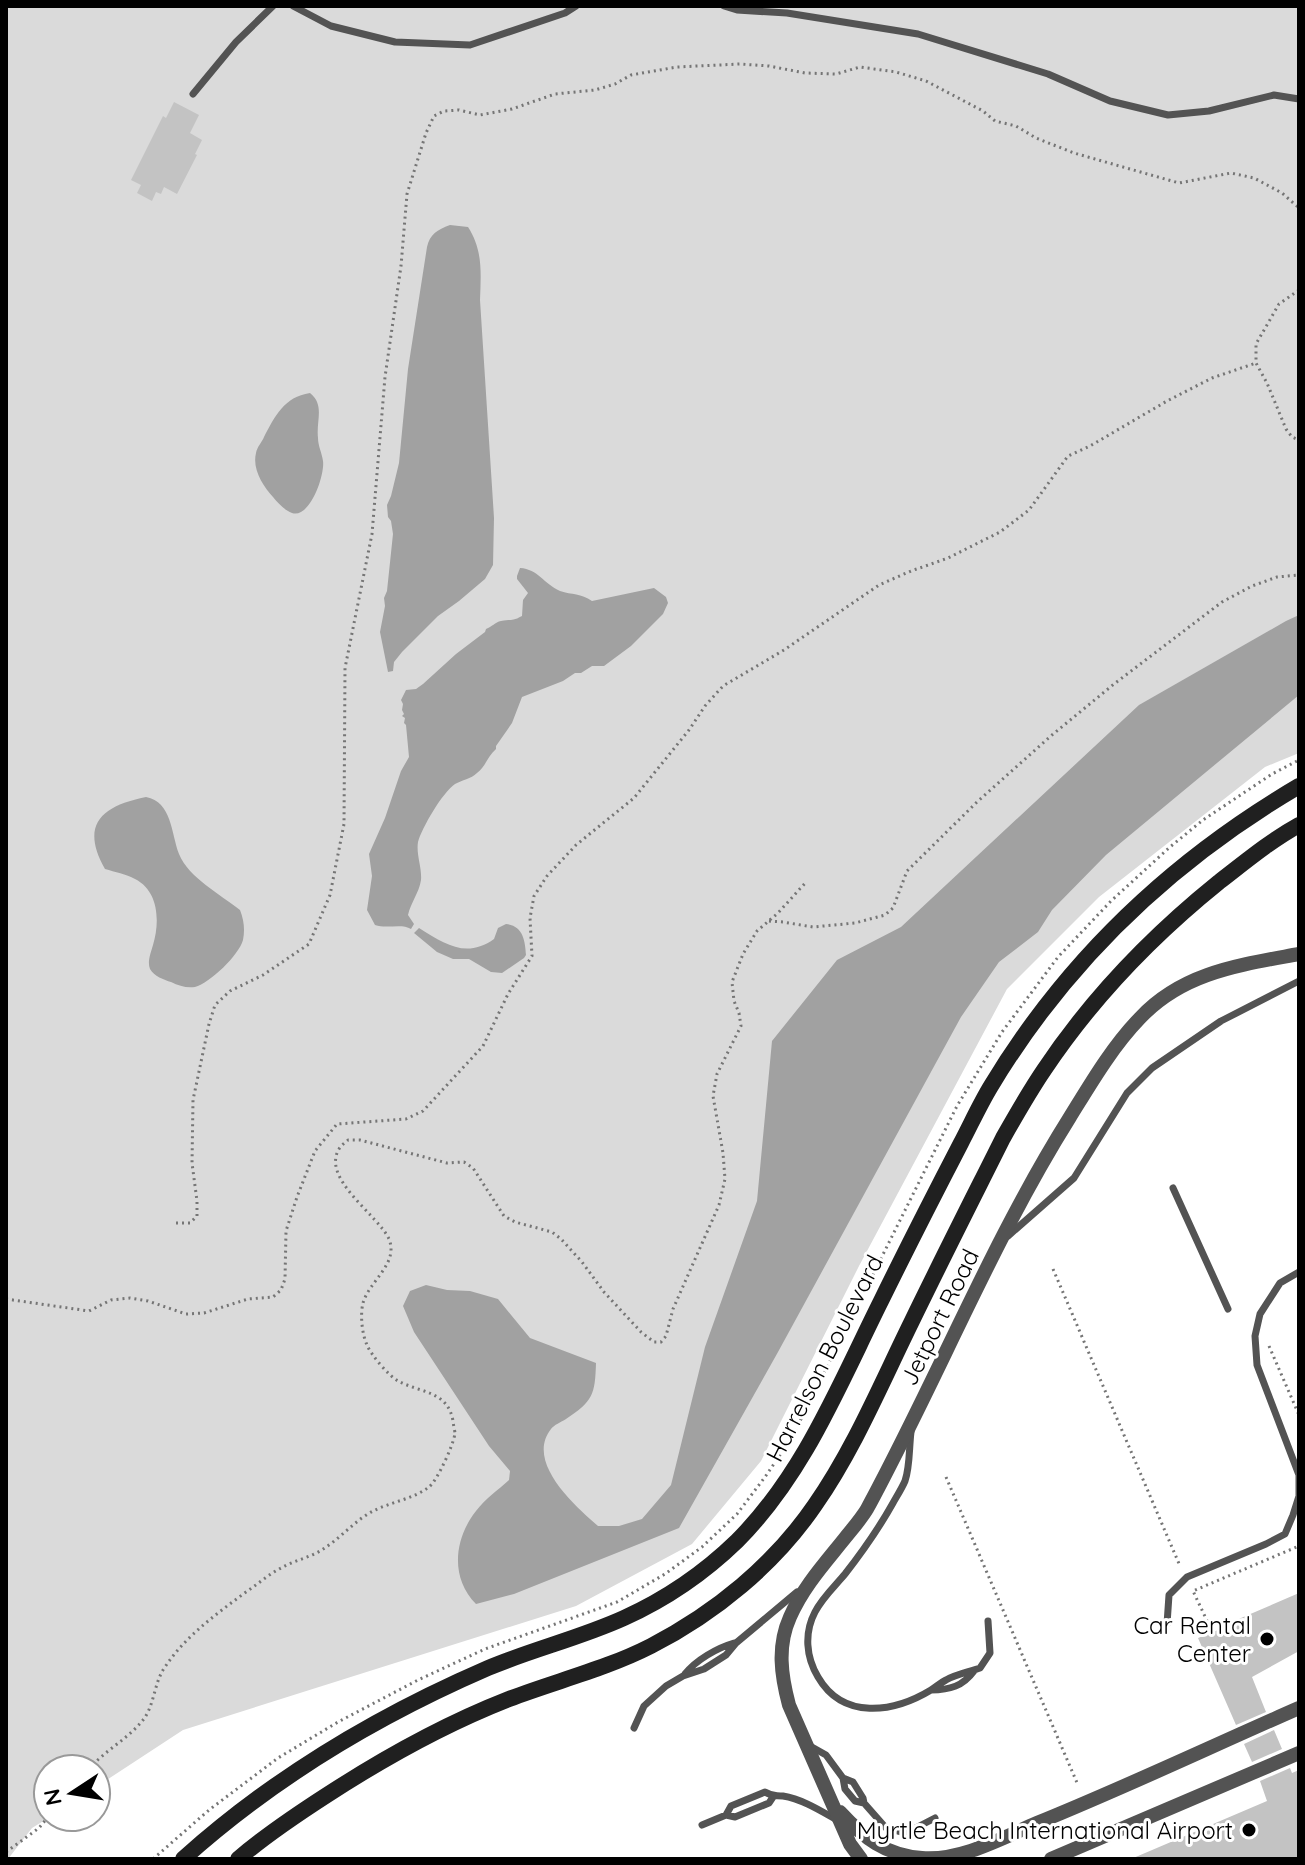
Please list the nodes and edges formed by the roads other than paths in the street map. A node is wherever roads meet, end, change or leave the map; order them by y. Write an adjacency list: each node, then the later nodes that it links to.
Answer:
1 (273, 6): 5 (lane)
2 (293, 6): 3 (lane)
3 (576, 6)
4 (724, 6): 6 (lane)
5 (193, 94)
6 (1299, 99)
7 (1299, 786): 27 (main road, Harrelson Boulevard)
8 (1299, 825): 28 (main road)
9 (1299, 954): 12 (street, Jetport Road)
10 (1299, 981): 12 (lane)
11 (1173, 1188): 14 (lane)
12 (1001, 1242): 15 (street, Jetport Road)
13 (1299, 1272): 18 (lane)
14 (1228, 1309)
15 (912, 1422): 16 (street, Jetport Road); 17 (lane)
16 (808, 1583): 20 (lane); 21 (street, Jetport Road)
17 (988, 1621)
18 (1167, 1624)
19 (1299, 1708): 23 (street, Jetport Road)
20 (634, 1728)
21 (805, 1742): 23 (street, Jetport Road); 24 (lane)
22 (1299, 1753): 30 (street)
23 (831, 1803): 25 (street, Jetport Road)
24 (935, 1818)
25 (840, 1821): 26 (lane); 29 (street, Jetport Road)
26 (702, 1825)
27 (183, 1859)
28 (238, 1859)
29 (861, 1859)
30 (1051, 1859)

